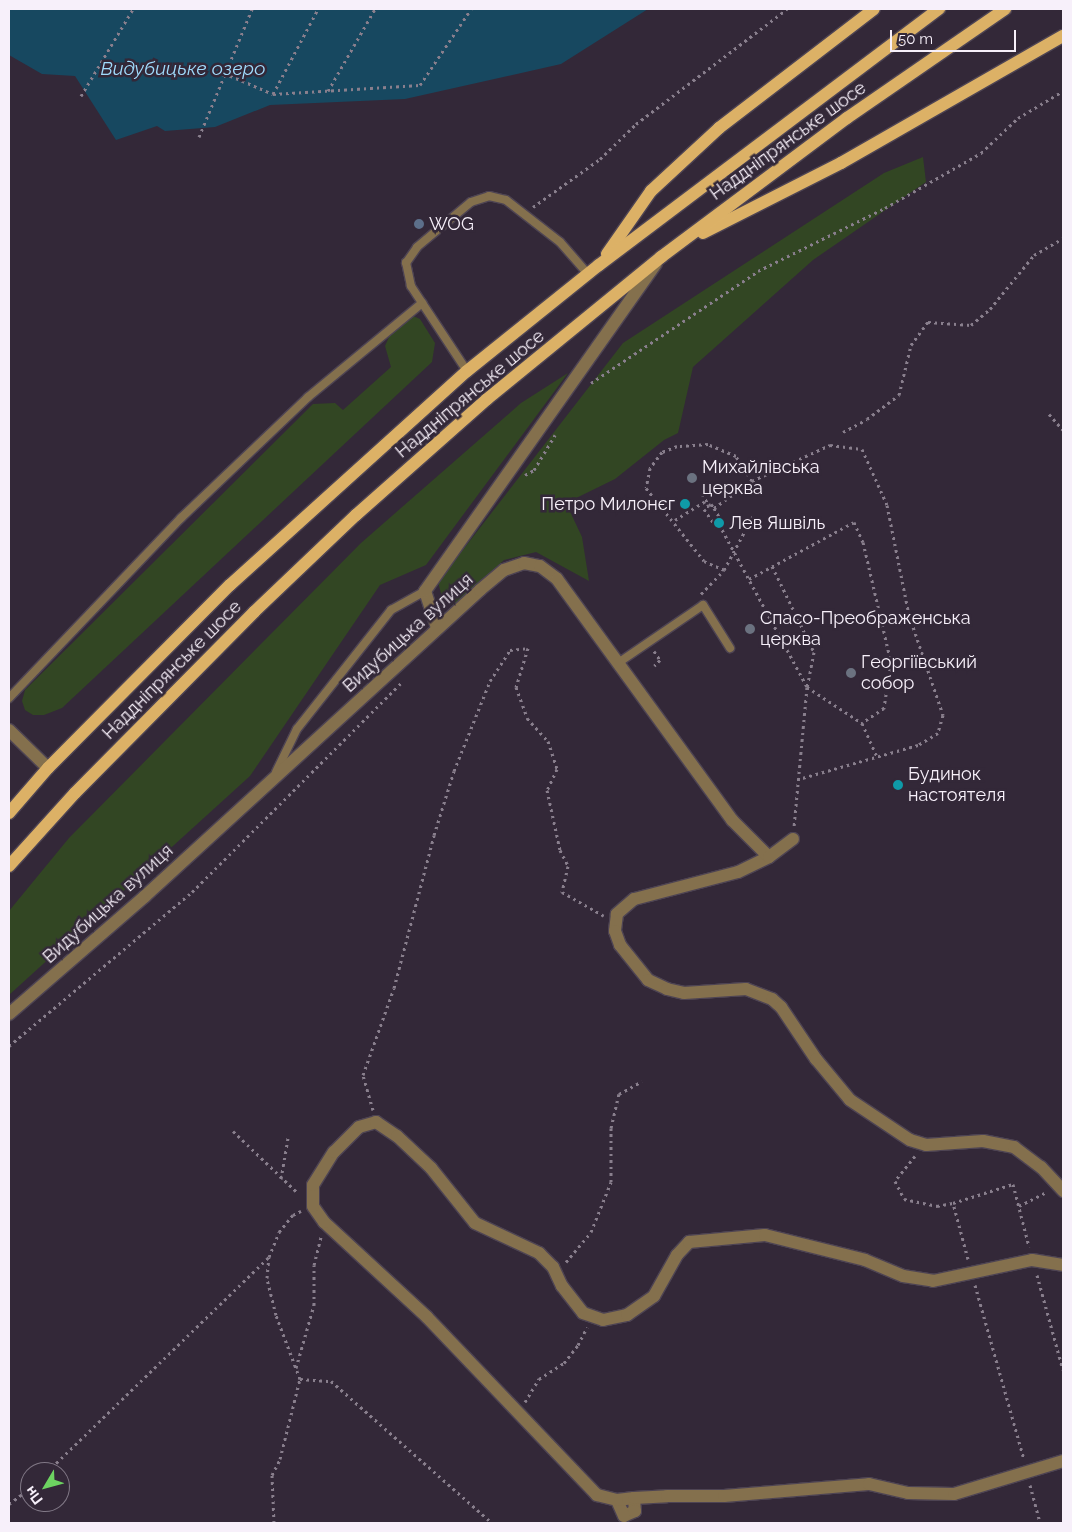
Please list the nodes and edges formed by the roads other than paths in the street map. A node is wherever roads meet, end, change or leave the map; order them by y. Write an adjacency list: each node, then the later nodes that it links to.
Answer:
1 (874, 9): 6 (main road)
2 (939, 9): 6 (main road, Наддніпрянське шосе)
3 (1005, 9): 5 (main road, Наддніпрянське шосе)
4 (1063, 36): 5 (main road)
5 (666, 253): 10 (street); 21 (main road, Наддніпрянське шосе)
6 (599, 265): 7 (main road, Наддніпрянське шосе)
7 (588, 274): 8 (lane); 9 (main road, Наддніпрянське шосе)
8 (422, 303): 9 (lane); 14 (lane)
9 (467, 371): 16 (main road, Наддніпрянське шосе)
10 (425, 591): 11 (street); 17 (lane)
11 (437, 628): 13 (street, Видубицька вулиця); 17 (street, Видубицька вулиця)
12 (730, 648): 13 (lane)
13 (618, 663): 20 (street, Видубицька вулиця)
14 (9, 698)
15 (9, 730): 16 (street)
16 (48, 768): 18 (main road, Наддніпрянське шосе)
17 (273, 779): 22 (street, Видубицька вулиця)
18 (9, 813)
19 (793, 839): 20 (street)
20 (769, 856): 23 (street)
21 (9, 866)
22 (9, 1014)
23 (1063, 1191)
24 (1063, 1266): 25 (street)
25 (1063, 1461)

